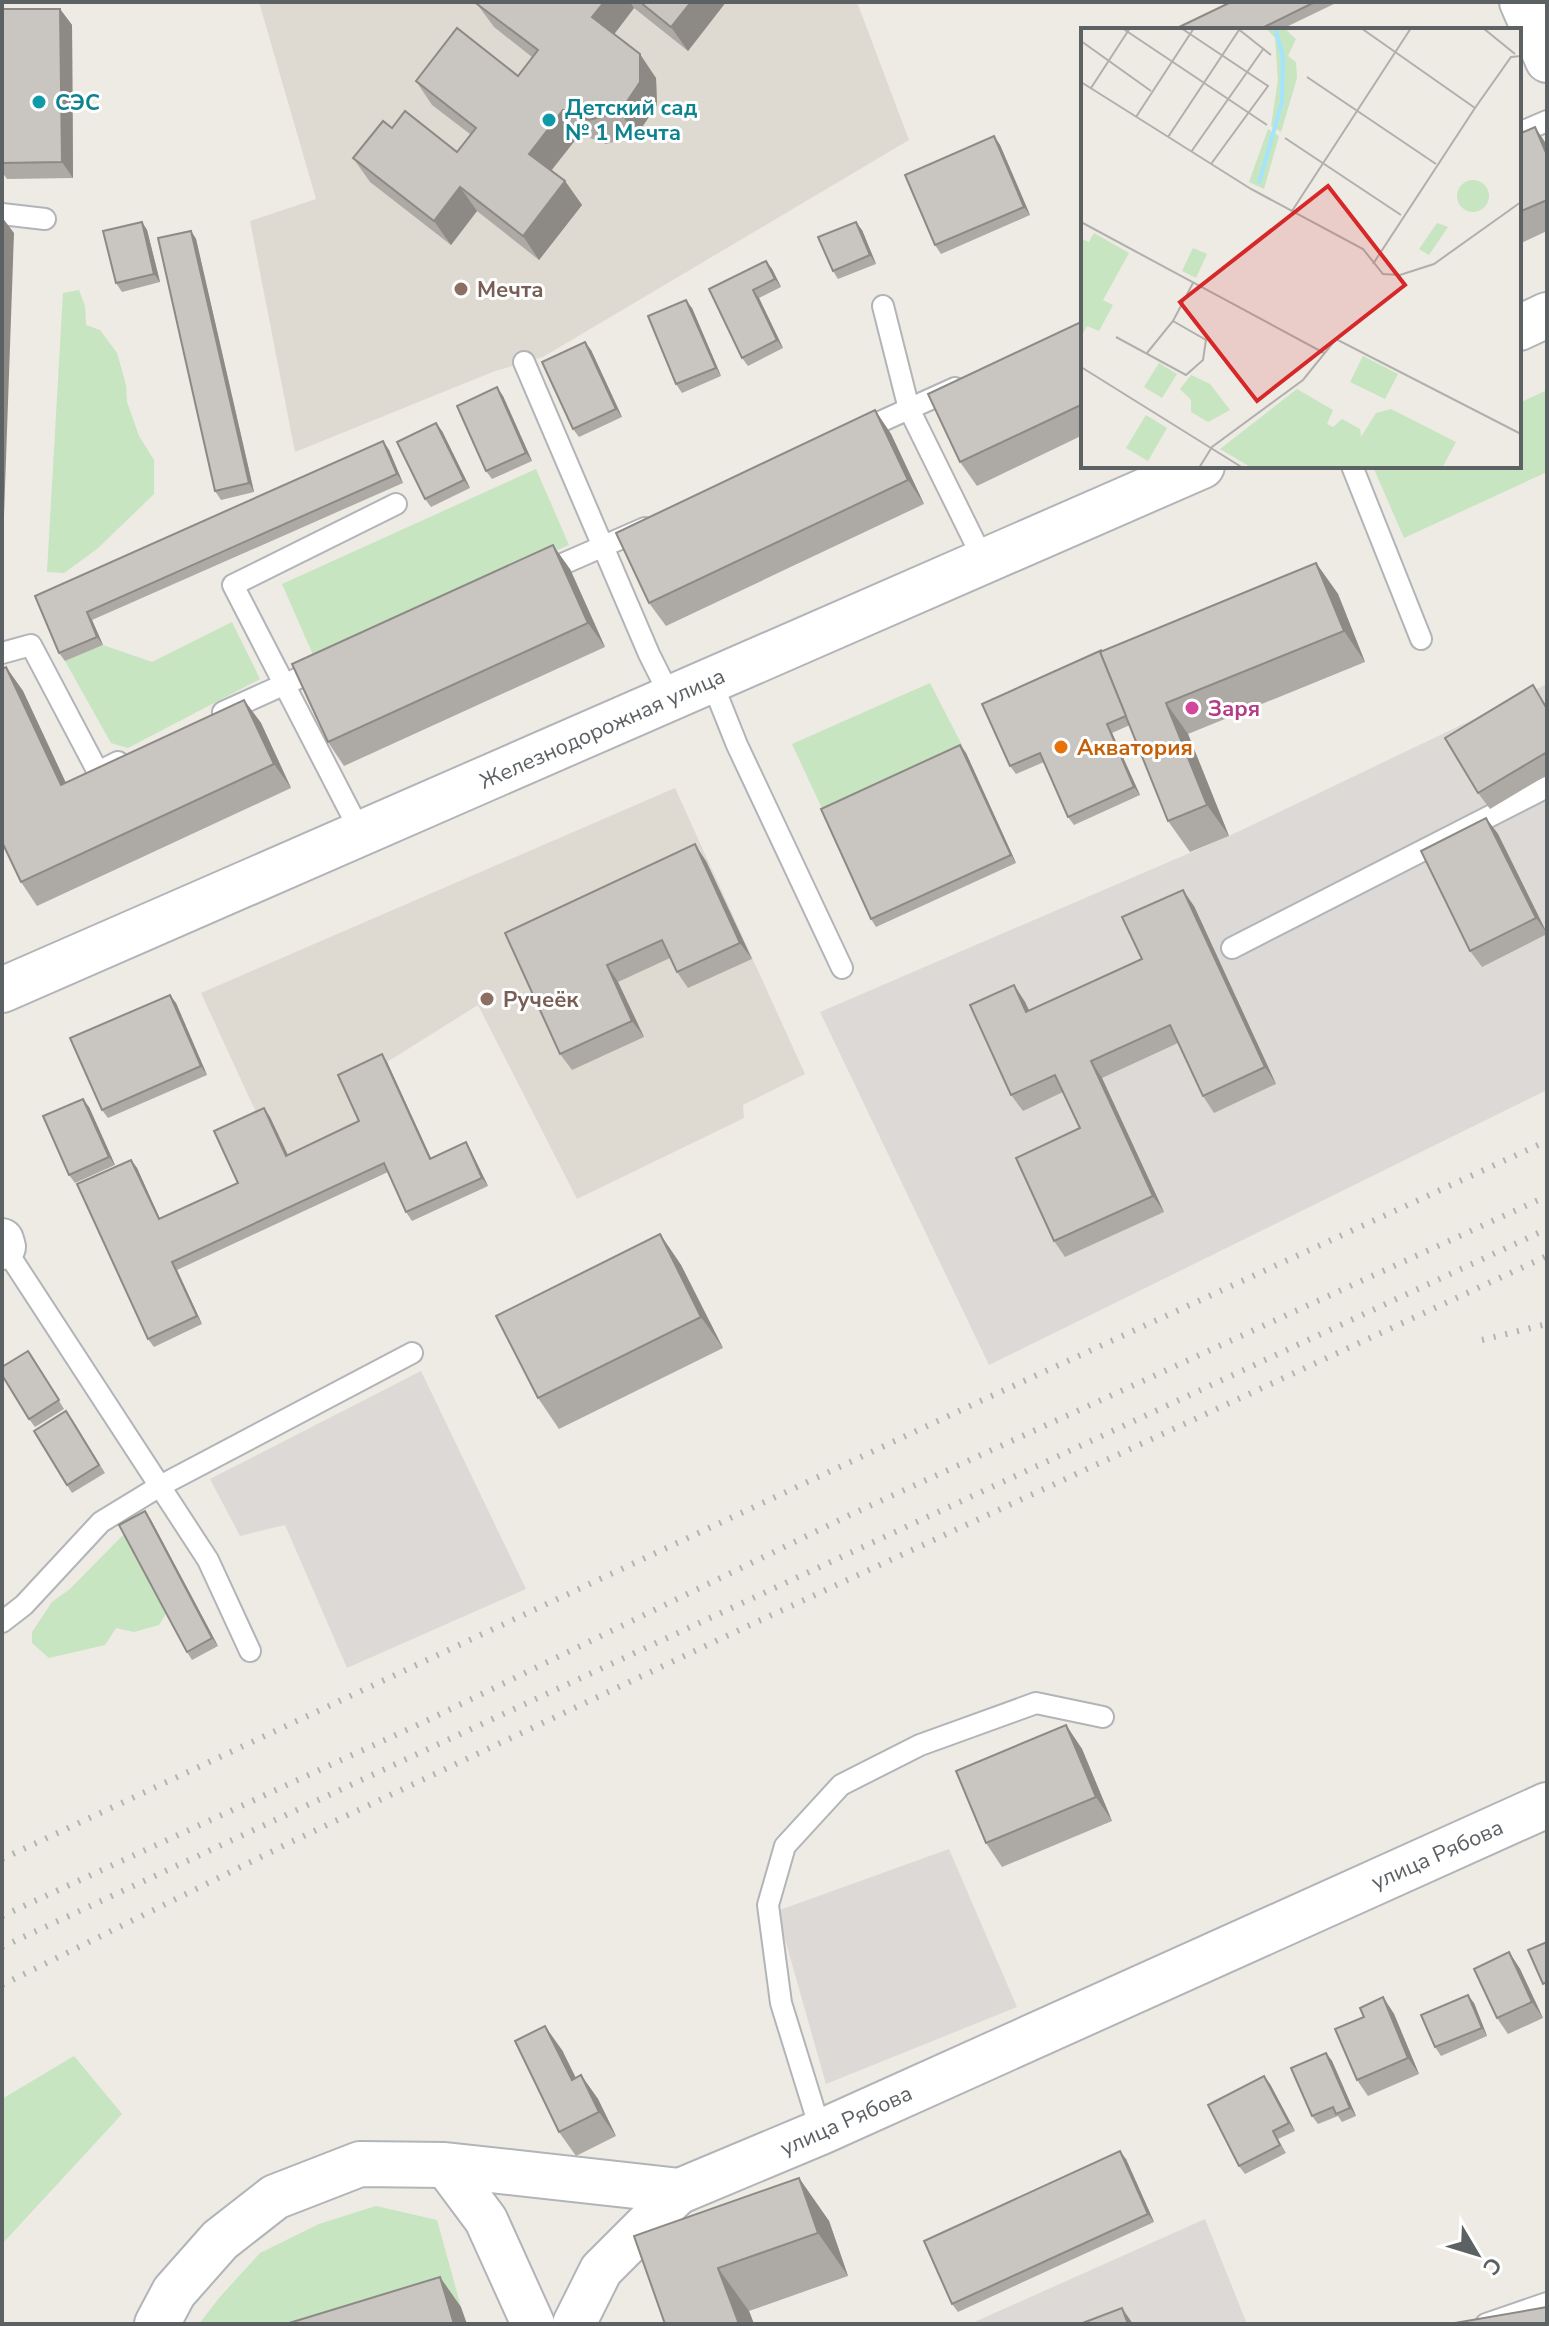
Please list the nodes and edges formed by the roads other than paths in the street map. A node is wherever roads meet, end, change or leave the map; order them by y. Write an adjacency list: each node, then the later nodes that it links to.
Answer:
1 (1521, 2): 2 (street)
2 (1547, 61)
3 (1547, 121): 4 (lane)
4 (1521, 132)
5 (2, 214): 6 (lane)
6 (45, 219)
7 (883, 306): 12 (lane)
8 (1547, 315): 9 (street)
9 (1521, 327)
10 (524, 362): 18 (lane)
11 (967, 383): 12 (lane)
12 (909, 409): 13 (lane); 19 (lane)
13 (836, 442)
14 (1197, 468): 19 (street, Железнодорожная улица)
15 (1353, 468): 21 (lane)
16 (396, 504): 25 (lane)
17 (661, 521): 18 (lane)
18 (603, 547): 20 (lane); 26 (lane)
19 (984, 561): 24 (street, Железнодорожная улица)
20 (531, 578)
21 (1421, 639)
22 (2, 653): 28 (lane)
23 (342, 659): 25 (lane)
24 (711, 680): 26 (street, Железнодорожная улица); 32 (lane)
25 (284, 683): 27 (lane); 30 (lane)
26 (671, 698): 30 (street, Железнодорожная улица)
27 (198, 724)
28 (141, 751)
29 (1547, 787): 31 (lane)
30 (361, 833): 33 (street, Железнодорожная улица)
31 (1232, 948)
32 (842, 968)
33 (2, 990)
34 (3, 1245): 36 (lane)
35 (412, 1353): 36 (lane)
36 (160, 1486): 37 (lane); 38 (lane)
37 (2, 1622)
38 (250, 1651)
39 (1103, 1717): 41 (lane)
40 (1547, 1805): 41 (street, улица Рябова)
41 (821, 2132): 43 (street, улица Рябова)
42 (445, 2165): 43 (street, улица Рябова); 45 (street, улица Рябова); 46 (street)
43 (680, 2191): 47 (street)
44 (1547, 2303): 48 (lane)
45 (157, 2324)
46 (533, 2324)
47 (574, 2324)
48 (1486, 2324)

